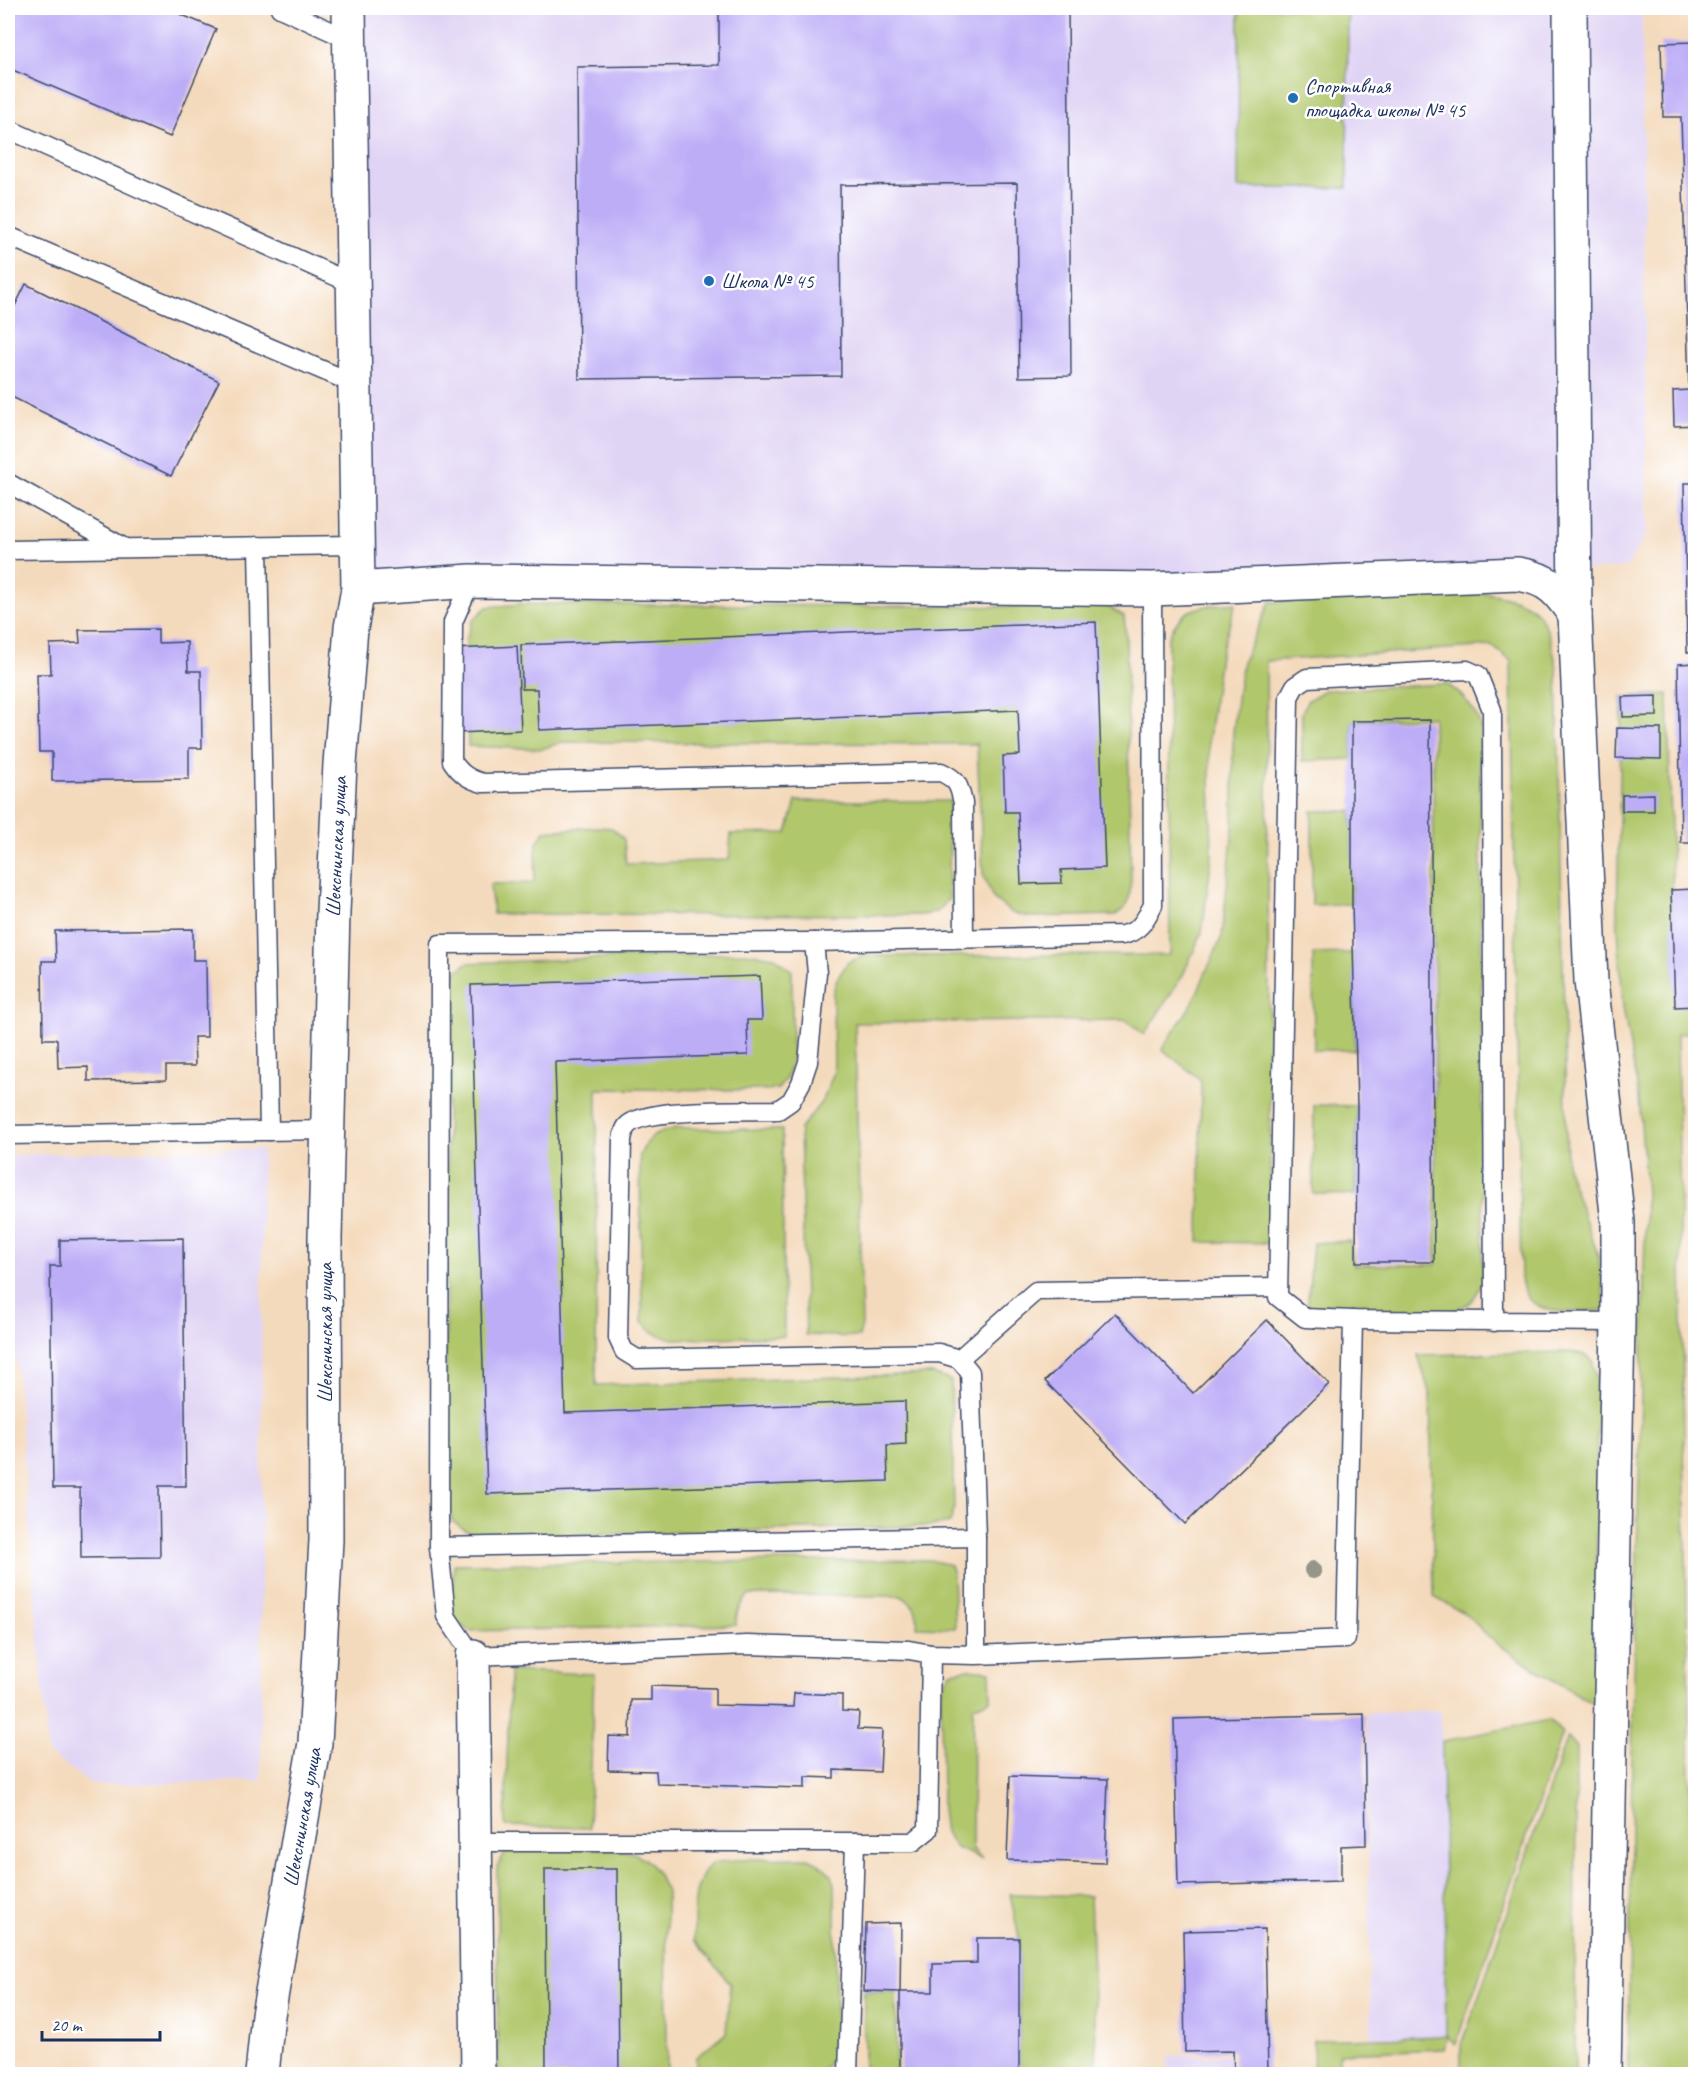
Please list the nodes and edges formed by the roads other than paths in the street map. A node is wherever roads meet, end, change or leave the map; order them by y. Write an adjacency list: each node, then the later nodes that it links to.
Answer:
1 (280, 8): 4 (lane)
2 (349, 8): 4 (street, Шекснинская улица)
3 (1570, 8): 17 (street)
4 (350, 40): 7 (street, Шекснинская улица)
5 (8, 129): 7 (lane)
6 (8, 236): 8 (lane)
7 (353, 284): 8 (street, Шекснинская улица)
8 (355, 384): 10 (street, Шекснинская улица)
9 (8, 483): 12 (lane)
10 (357, 545): 11 (lane); 15 (street, Шекснинская улица)
11 (258, 546): 12 (lane); 21 (lane)
12 (125, 548): 13 (lane)
13 (8, 550)
14 (471, 581): 15 (street); 16 (street); 18 (lane)
15 (358, 589): 20 (street, Шекснинская улица)
16 (1152, 589): 17 (street); 18 (lane)
17 (1575, 615): 26 (street)
18 (963, 939): 19 (lane)
19 (814, 942): 27 (lane); 29 (lane)
20 (327, 1130): 21 (lane); 35 (street, Шекснинская улица)
21 (269, 1131): 22 (lane)
22 (8, 1135)
23 (1278, 1287): 24 (lane); 25 (lane); 27 (lane)
24 (1353, 1320): 25 (lane); 31 (lane)
25 (1494, 1322): 26 (lane)
26 (1618, 1322): 38 (street)
27 (959, 1359): 28 (lane)
28 (976, 1537): 29 (lane); 31 (lane)
29 (439, 1547): 32 (lane)
30 (931, 1654): 31 (lane); 32 (lane); 34 (lane)
31 (976, 1655)
32 (472, 1656): 33 (street)
33 (475, 1842): 34 (lane); 36 (street)
34 (855, 1842): 37 (lane)
35 (262, 2074)
36 (478, 2074)
37 (848, 2074)
38 (1604, 2074)

